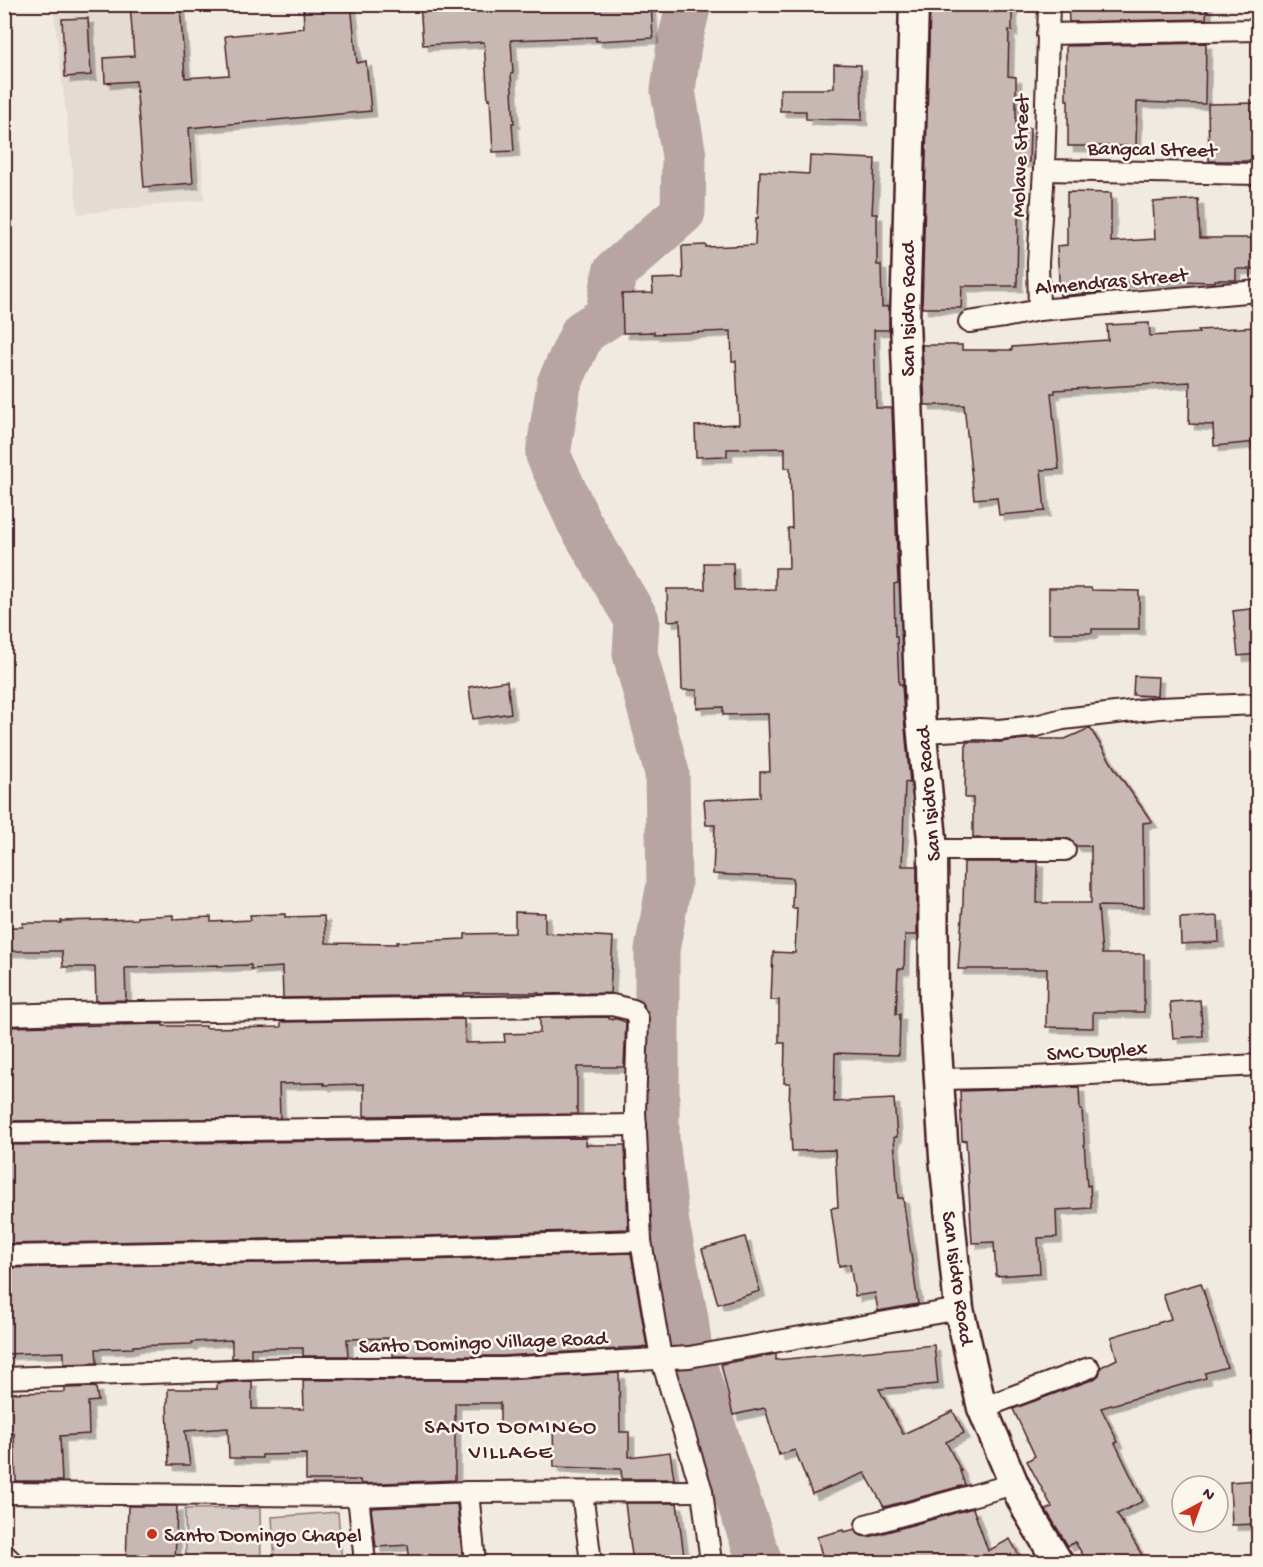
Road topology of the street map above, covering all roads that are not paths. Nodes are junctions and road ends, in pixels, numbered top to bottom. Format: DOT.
graph roads {
  1 [pos="914,4"];
  2 [pos="1049,4"];
  3 [pos="1258,30"];
  4 [pos="1047,34"];
  5 [pos="1044,170"];
  6 [pos="1258,174"];
  7 [pos="1258,291"];
  8 [pos="1039,310"];
  9 [pos="969,322"];
  10 [pos="1258,704"];
  11 [pos="922,732"];
  12 [pos="933,850"];
  13 [pos="1065,850"];
  14 [pos="4,1015"];
  15 [pos="1258,1065"];
  16 [pos="939,1079"];
  17 [pos="636,1125"];
  18 [pos="4,1133"];
  19 [pos="641,1241"];
  20 [pos="4,1256"];
  21 [pos="959,1309"];
  22 [pos="661,1358"];
  23 [pos="1089,1368"];
  24 [pos="4,1378"];
  25 [pos="982,1408"];
  26 [pos="1014,1484"];
  27 [pos="702,1491"];
  28 [pos="468,1492"];
  29 [pos="582,1492"];
  30 [pos="4,1493"];
  31 [pos="358,1496"];
  32 [pos="866,1525"];
  33 [pos="4,1554"];
  34 [pos="12,1563"];
  35 [pos="365,1563"];
  36 [pos="475,1563"];
  37 [pos="591,1563"];
  38 [pos="711,1563"];
  39 [pos="1058,1563"];
  1 -- 11 [label="main road, San Isidro Road"];
  2 -- 4 [label="street, Molave Street"];
  3 -- 4 [label="street"];
  4 -- 5 [label="street, Molave Street"];
  5 -- 6 [label="street, Bangcal Street"];
  5 -- 8 [label="street, Molave Street"];
  7 -- 8 [label="street, Almendras Street"];
  8 -- 9 [label="street, Almendras Street"];
  10 -- 11 [label="street"];
  11 -- 12 [label="main road, San Isidro Road"];
  12 -- 13 [label="street"];
  12 -- 16 [label="main road, San Isidro Road"];
  14 -- 17 [label="street"];
  15 -- 16 [label="street, SMC Duplex"];
  16 -- 21 [label="main road, San Isidro Road"];
  17 -- 18 [label="street"];
  17 -- 19 [label="street"];
  19 -- 20 [label="street"];
  19 -- 22 [label="street"];
  21 -- 22 [label="street, Santo Domingo Village Road"];
  21 -- 25 [label="main road, San Isidro Road"];
  22 -- 24 [label="street, Santo Domingo Village Road"];
  22 -- 27 [label="street"];
  23 -- 25 [label="street"];
  25 -- 26 [label="main road, San Isidro Road"];
  26 -- 32 [label="street"];
  26 -- 39 [label="main road, San Isidro Road"];
  27 -- 29 [label="street"];
  27 -- 38 [label="street"];
  28 -- 29 [label="street"];
  28 -- 31 [label="street"];
  28 -- 36 [label="street"];
  29 -- 37 [label="street"];
  30 -- 31 [label="street"];
  31 -- 35 [label="street"];
  33 -- 34 [label="street"];
}
